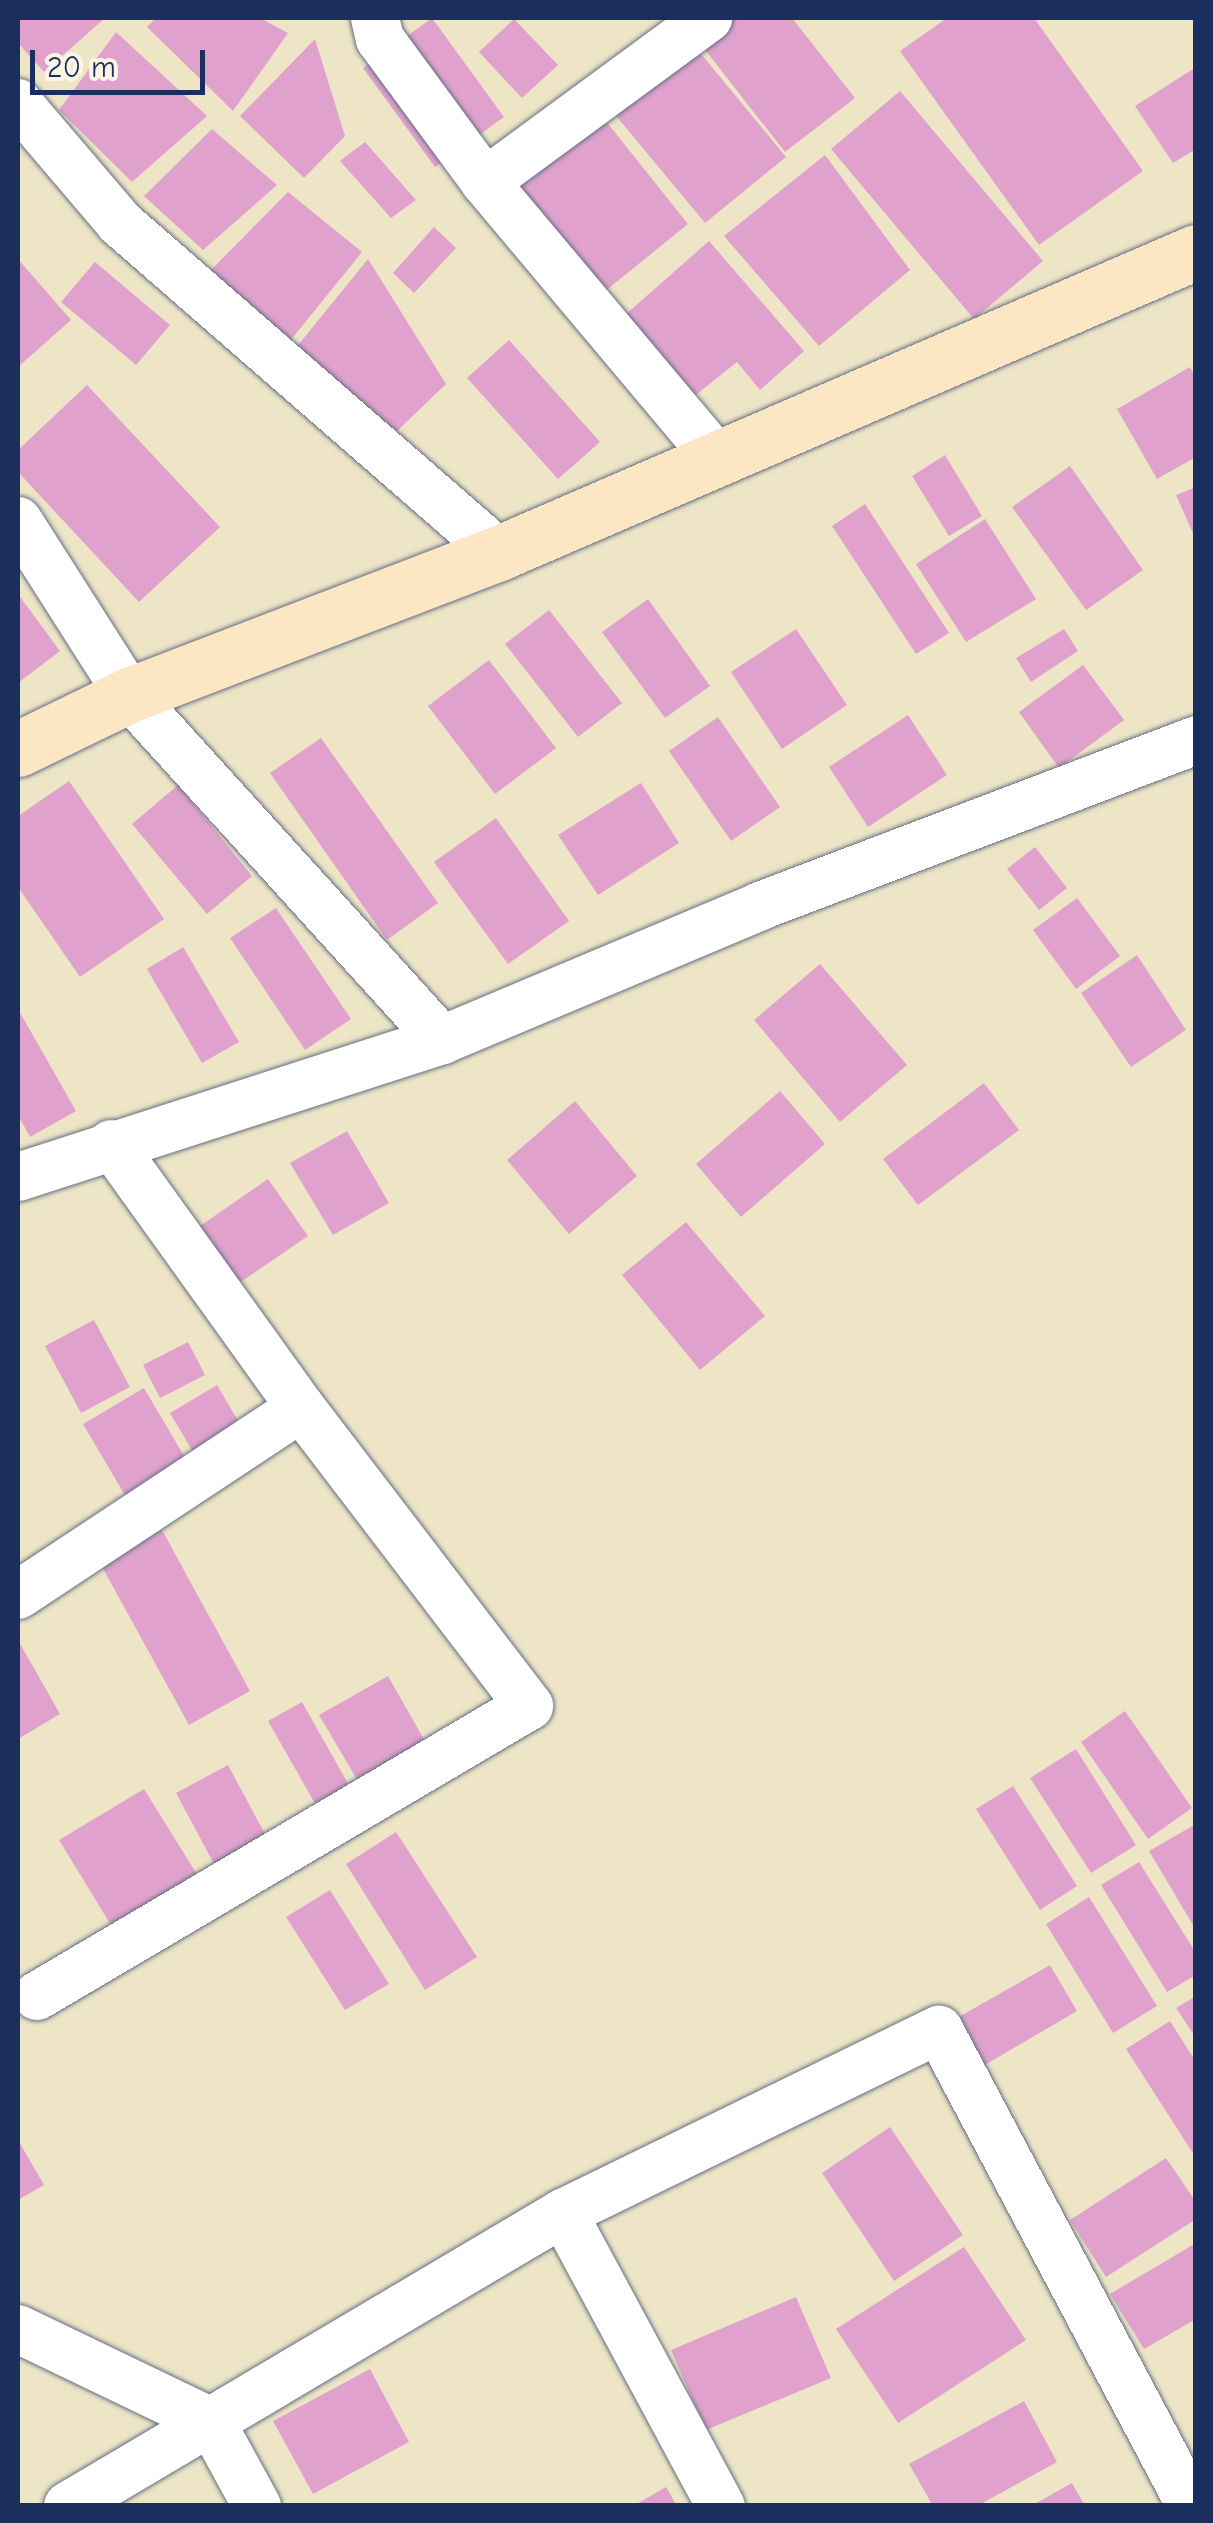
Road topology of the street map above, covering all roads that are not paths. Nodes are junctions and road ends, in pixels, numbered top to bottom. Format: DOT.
graph roads {
  1 [pos="375,18"];
  2 [pos="708,18"];
  3 [pos="18,103"];
  4 [pos="485,182"];
  5 [pos="1196,252"];
  6 [pos="716,458"];
  7 [pos="18,521"];
  8 [pos="499,553"];
  9 [pos="129,695"];
  10 [pos="1196,740"];
  11 [pos="18,749"];
  12 [pos="442,1040"];
  13 [pos="111,1144"];
  14 [pos="18,1177"];
  15 [pos="301,1408"];
  16 [pos="18,1595"];
  17 [pos="37,1996"];
  18 [pos="563,2213"];
  19 [pos="18,2329"];
  20 [pos="211,2422"];
  21 [pos="68,2506"];
  22 [pos="257,2506"];
  23 [pos="721,2506"];
  24 [pos="1191,2506"];
  1 -- 4 [label="street"];
  2 -- 4 [label="street"];
  3 -- 8 [label="street"];
  4 -- 6 [label="street"];
  5 -- 6 [label="street"];
  6 -- 8 [label="street"];
  7 -- 9 [label="street"];
  8 -- 9 [label="street"];
  9 -- 11 [label="street"];
  9 -- 12 [label="street"];
  10 -- 12 [label="street"];
  12 -- 13 [label="street"];
  13 -- 14 [label="street"];
  13 -- 15 [label="street"];
  15 -- 16 [label="street"];
  15 -- 17 [label="street"];
  18 -- 20 [label="street"];
  18 -- 23 [label="street"];
  18 -- 24 [label="street"];
  19 -- 20 [label="street"];
  20 -- 21 [label="street"];
  20 -- 22 [label="street"];
}
